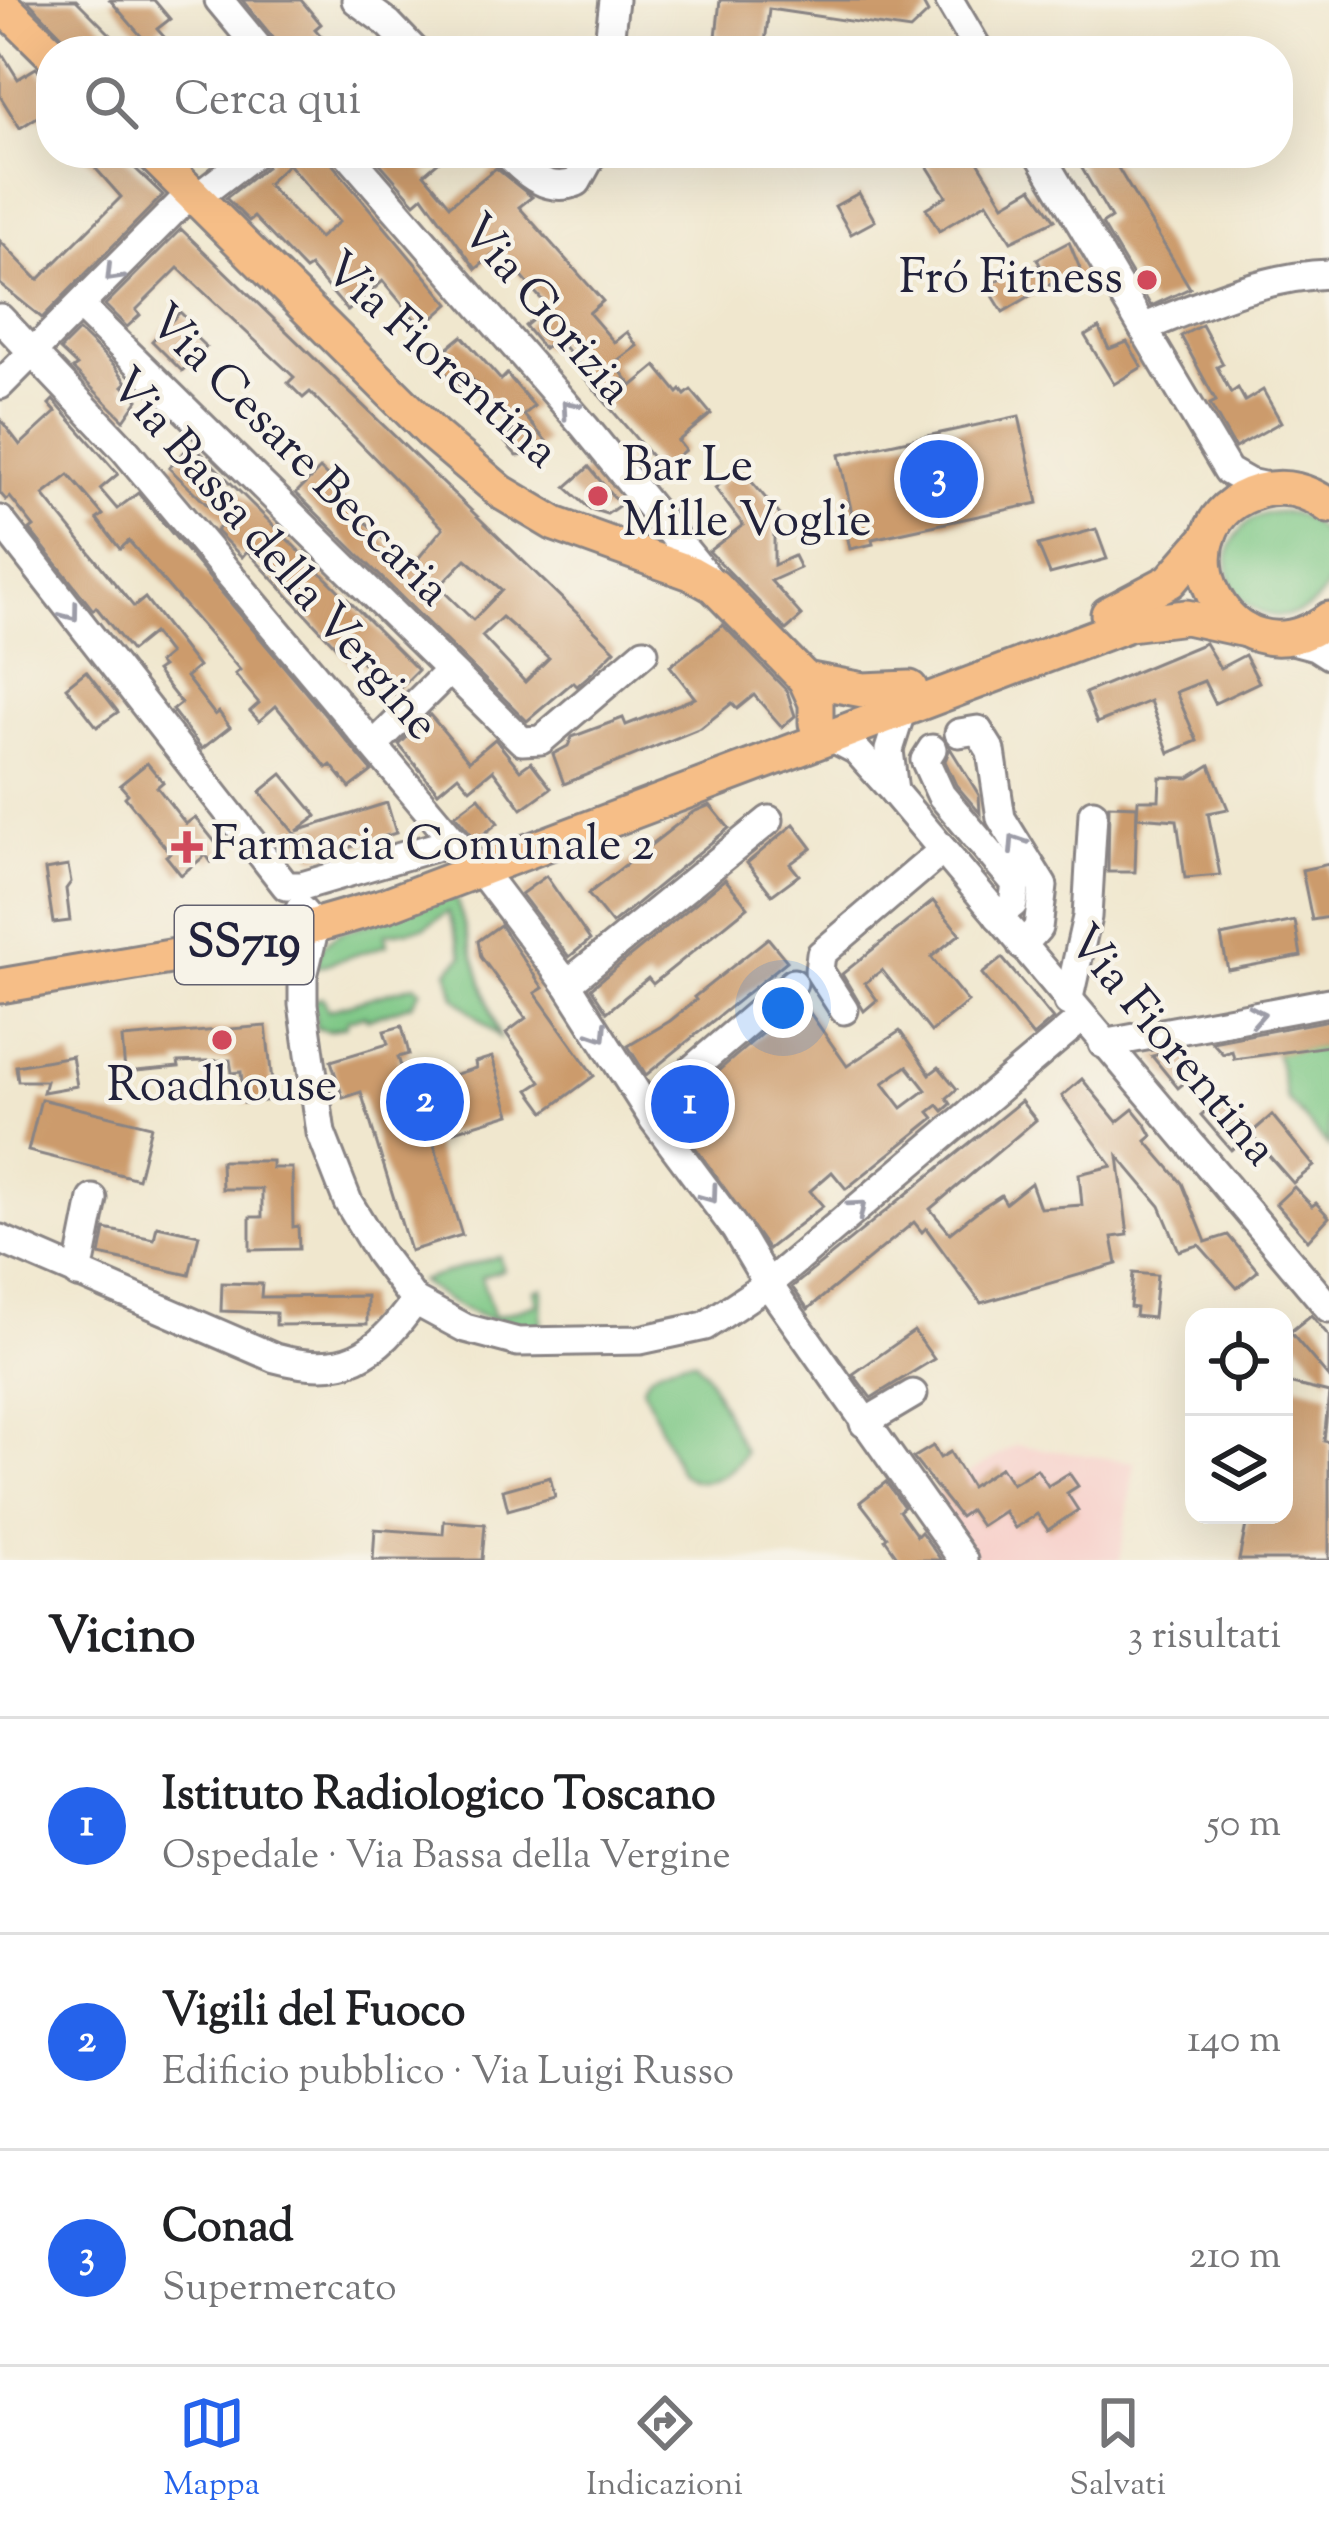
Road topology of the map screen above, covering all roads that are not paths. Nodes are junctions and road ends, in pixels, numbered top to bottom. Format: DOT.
graph roads {
  1 [pos="219,0"];
  2 [pos="356,0"];
  3 [pos="614,0"];
  4 [pos="949,0"];
  5 [pos="0,3"];
  6 [pos="249,36"];
  7 [pos="401,36"];
  8 [pos="610,36"];
  9 [pos="970,36"];
  10 [pos="36,38"];
  11 [pos="166,168"];
  12 [pos="233,168"];
  13 [pos="359,168"];
  14 [pos="524,168"];
  15 [pos="585,168"];
  16 [pos="1048,168"];
  17 [pos="194,195"];
  18 [pos="1329,274"];
  19 [pos="81,307"];
  20 [pos="0,318"];
  21 [pos="1143,328"];
  22 [pos="33,354"];
  23 [pos="0,386"];
  24 [pos="1228,471"];
  25 [pos="1272,488"];
  26 [pos="1328,505"];
  27 [pos="0,520"];
  28 [pos="1215,527"];
  29 [pos="668,547"];
  30 [pos="1329,620"];
  31 [pos="1246,630"];
  32 [pos="1286,638"];
  33 [pos="644,652"];
  34 [pos="1329,655"];
  35 [pos="449,670"];
  36 [pos="805,679"];
  37 [pos="906,698"];
  38 [pos="824,730"];
  39 [pos="958,734"];
  40 [pos="375,744"];
  41 [pos="932,749"];
  42 [pos="894,791"];
  43 [pos="1093,813"];
  44 [pos="769,820"];
  45 [pos="943,850"];
  46 [pos="468,857"];
  47 [pos="998,916"];
  48 [pos="308,918"];
  49 [pos="273,938"];
  50 [pos="1022,946"];
  51 [pos="0,968"];
  52 [pos="303,976"];
  53 [pos="793,983"];
  54 [pos="567,984"];
  55 [pos="0,986"];
  56 [pos="1329,1002"];
  57 [pos="844,1010"];
  58 [pos="1075,1010"];
  59 [pos="1103,1044"];
  60 [pos="647,1108"];
  61 [pos="93,1198"];
  62 [pos="0,1239"];
  63 [pos="78,1274"];
  64 [pos="768,1284"];
  65 [pos="415,1301"];
  66 [pos="1329,1308"];
  67 [pos="913,1394"];
  68 [pos="864,1423"];
  69 [pos="963,1560"];
  1 -- 6 [label="street"];
  2 -- 7 [label="street"];
  3 -- 8 [label="street"];
  4 -- 9 [label="street"];
  5 -- 10 [label="main road"];
  11 -- 17 [label="main road, Via Fiorentina"];
  12 -- 17 [label="street"];
  29 -- 13 [label="street, Via Gorizia, one-way"];
  14 -- 15 [label="street"];
  16 -- 21 [label="street"];
  17 -- 19 [label="street, one-way"];
  17 -- 29 [label="main road, Via Fiorentina"];
  18 -- 21 [label="street"];
  19 -- 22 [label="street"];
  19 -- 35 [label="street, Via Cesare Beccaria"];
  20 -- 22 [label="street, Via Bassa della Vergine"];
  21 -- 24 [label="street"];
  22 -- 23 [label="street"];
  22 -- 40 [label="street, Via Bassa della Vergine"];
  24 -- 25 [label="street"];
  24 -- 28 [label="street"];
  25 -- 26 [label="main road"];
  25 -- 28 [label="main road, SS719"];
  27 -- 46 [label="street, one-way"];
  28 -- 31 [label="main road"];
  28 -- 37 [label="main road, SS719"];
  29 -- 36 [label="main road, Via Fiorentina"];
  30 -- 32 [label="main road"];
  31 -- 32 [label="main road, SS719"];
  31 -- 37 [label="main road, SS719"];
  32 -- 34 [label="street"];
  33 -- 35 [label="street, Via Cesare Beccaria"];
  35 -- 40 [label="street, Via Cesare Beccaria"];
  36 -- 37 [label="main road"];
  36 -- 38 [label="main road"];
  37 -- 38 [label="main road, SS719"];
  37 -- 42 [label="street"];
  38 -- 42 [label="street, Via Fiorentina"];
  38 -- 46 [label="main road, SS719"];
  50 -- 39 [label="street, one-way"];
  40 -- 46 [label="street, Via Bassa della Vergine"];
  41 -- 47 [label="street"];
  42 -- 45 [label="street, Via Fiorentina"];
  43 -- 58 [label="street"];
  44 -- 54 [label="street"];
  45 -- 47 [label="street, Via Fiorentina"];
  45 -- 57 [label="street"];
  46 -- 48 [label="main road, SS719"];
  46 -- 54 [label="street, Via Bassa della Vergine"];
  47 -- 50 [label="street, Via Fiorentina"];
  48 -- 49 [label="main road, SS719"];
  48 -- 51 [label="main road, SS719"];
  48 -- 52 [label="street"];
  49 -- 52 [label="street"];
  49 -- 55 [label="main road, SS719"];
  50 -- 58 [label="street, Via Fiorentina"];
  52 -- 65 [label="street"];
  53 -- 60 [label="street"];
  54 -- 60 [label="street, Via Bassa della Vergine, one-way"];
  59 -- 56 [label="street, one-way"];
  58 -- 59 [label="street, Via Fiorentina"];
  64 -- 58 [label="street, one-way"];
  59 -- 66 [label="street, Via Fiorentina"];
  60 -- 64 [label="street, Via Bassa della Vergine, one-way"];
  61 -- 63 [label="street"];
  62 -- 63 [label="street"];
  63 -- 65 [label="street"];
  64 -- 65 [label="street"];
  64 -- 68 [label="street, Via Bassa della Vergine"];
  67 -- 68 [label="street"];
  68 -- 69 [label="street, Via Bassa della Vergine"];
}
